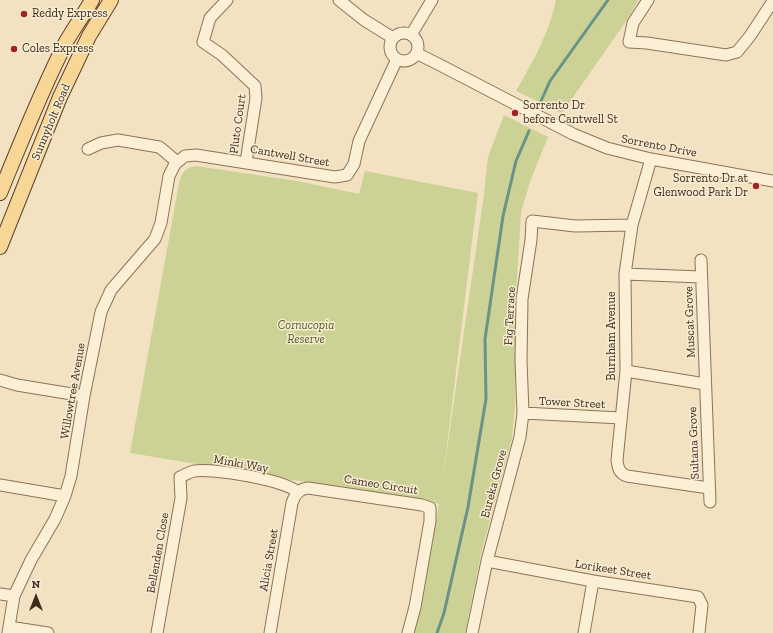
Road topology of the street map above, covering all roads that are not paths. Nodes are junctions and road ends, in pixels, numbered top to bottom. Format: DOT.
graph roads {
  1 [pos="92,0"];
  2 [pos="111,0"];
  3 [pos="227,0"];
  4 [pos="339,0"];
  5 [pos="432,0"];
  6 [pos="648,0"];
  7 [pos="773,1"];
  8 [pos="412,35"];
  9 [pos="392,38"];
  10 [pos="418,54"];
  11 [pos="397,60"];
  12 [pos="88,149"];
  13 [pos="651,159"];
  14 [pos="177,162"];
  15 [pos="246,162"];
  16 [pos="773,181"];
  17 [pos="0,193"];
  18 [pos="632,225"];
  19 [pos="0,248"];
  20 [pos="701,260"];
  21 [pos="625,274"];
  22 [pos="701,277"];
  23 [pos="626,370"];
  24 [pos="0,380"];
  25 [pos="705,384"];
  26 [pos="84,396"];
  27 [pos="523,413"];
  28 [pos="620,418"];
  29 [pos="180,477"];
  30 [pos="0,485"];
  31 [pos="709,488"];
  32 [pos="297,492"];
  33 [pos="65,496"];
  34 [pos="710,502"];
  35 [pos="487,561"];
  36 [pos="593,581"];
  37 [pos="0,594"];
  38 [pos="14,596"];
  39 [pos="9,630"];
  40 [pos="48,633"];
  41 [pos="157,633"];
  42 [pos="270,633"];
  43 [pos="408,633"];
  44 [pos="472,633"];
  45 [pos="584,633"];
  46 [pos="699,633"];
  1 -- 17 [label="main road, Sunnyholt Road"];
  2 -- 19 [label="main road, Sunnyholt Road"];
  3 -- 15 [label="street, Pluto Court"];
  4 -- 9 [label="street"];
  5 -- 8 [label="street"];
  6 -- 7 [label="street"];
  8 -- 9 [label="street"];
  8 -- 10 [label="street"];
  9 -- 11 [label="street"];
  10 -- 11 [label="street"];
  10 -- 13 [label="street, Sorrento Drive"];
  11 -- 15 [label="street, Cantwell Street"];
  12 -- 14 [label="street"];
  13 -- 16 [label="street, Sorrento Drive"];
  13 -- 18 [label="street, Burnham Avenue"];
  14 -- 15 [label="street, Cantwell Street"];
  14 -- 26 [label="street, Willowtree Avenue"];
  18 -- 21 [label="street, Burnham Avenue"];
  18 -- 27 [label="street, Fig Terrace"];
  20 -- 22 [label="street, Muscat Grove"];
  21 -- 22 [label="street"];
  21 -- 23 [label="street, Burnham Avenue"];
  22 -- 25 [label="street, Muscat Grove"];
  23 -- 25 [label="street"];
  23 -- 28 [label="street, Burnham Avenue"];
  24 -- 26 [label="street"];
  25 -- 31 [label="street, Sultana Grove"];
  26 -- 33 [label="street, Willowtree Avenue"];
  27 -- 28 [label="street, Tower Street"];
  27 -- 35 [label="street, Eureka Grove"];
  28 -- 31 [label="street, Burnham Avenue"];
  29 -- 32 [label="street, Minki Way"];
  29 -- 41 [label="street, Bellenden Close"];
  30 -- 33 [label="street"];
  31 -- 34 [label="street, Sultana Grove"];
  32 -- 42 [label="street, Alicia Street"];
  32 -- 43 [label="street, Cameo Circuit"];
  33 -- 38 [label="street, Willowtree Avenue"];
  35 -- 36 [label="street, Lorikeet Street"];
  35 -- 44 [label="street, Eureka Grove"];
  36 -- 45 [label="street"];
  36 -- 46 [label="street, Lorikeet Street"];
  37 -- 38 [label="street"];
  38 -- 39 [label="street, Willowtree Avenue"];
  39 -- 40 [label="street"];
}
